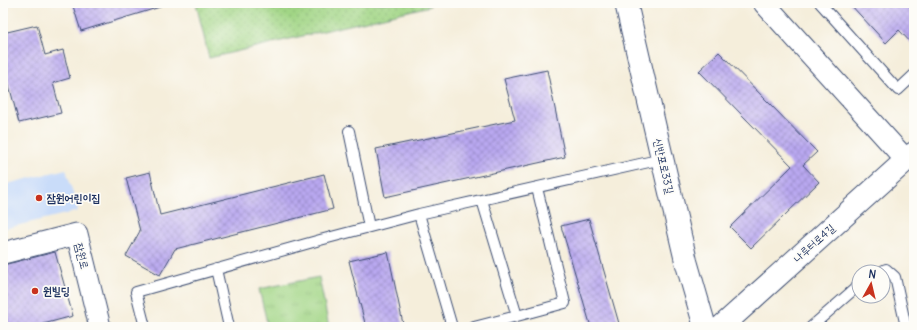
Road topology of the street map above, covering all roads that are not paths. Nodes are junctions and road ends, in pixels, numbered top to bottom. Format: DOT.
graph roads {
  1 [pos="626,3"];
  2 [pos="764,3"];
  3 [pos="820,3"];
  4 [pos="914,75"];
  5 [pos="349,131"];
  6 [pos="910,156"];
  7 [pos="662,159"];
  8 [pos="537,188"];
  9 [pos="482,200"];
  10 [pos="419,214"];
  11 [pos="369,227"];
  12 [pos="3,253"];
  13 [pos="216,269"];
  14 [pos="891,273"];
  15 [pos="851,293"];
  16 [pos="517,316"];
  17 [pos="100,327"];
  18 [pos="144,327"];
  19 [pos="229,327"];
  20 [pos="452,327"];
  21 [pos="474,327"];
  22 [pos="705,327"];
  23 [pos="721,327"];
  24 [pos="811,327"];
  25 [pos="906,327"];
  1 -- 7 [label="street, 신반포로33길"];
  2 -- 6 [label="street, 나루터로4길"];
  3 -- 4 [label="lane"];
  5 -- 11 [label="lane"];
  6 -- 23 [label="street, 나루터로4길"];
  7 -- 8 [label="lane"];
  7 -- 22 [label="street, 신반포로33길"];
  8 -- 9 [label="lane"];
  8 -- 16 [label="lane"];
  9 -- 10 [label="lane"];
  9 -- 16 [label="lane"];
  10 -- 11 [label="lane"];
  10 -- 20 [label="lane"];
  11 -- 13 [label="lane"];
  12 -- 17 [label="street, 잠원로"];
  13 -- 18 [label="lane"];
  13 -- 19 [label="lane"];
  14 -- 25 [label="lane"];
  15 -- 24 [label="lane"];
  16 -- 21 [label="lane"];
}
